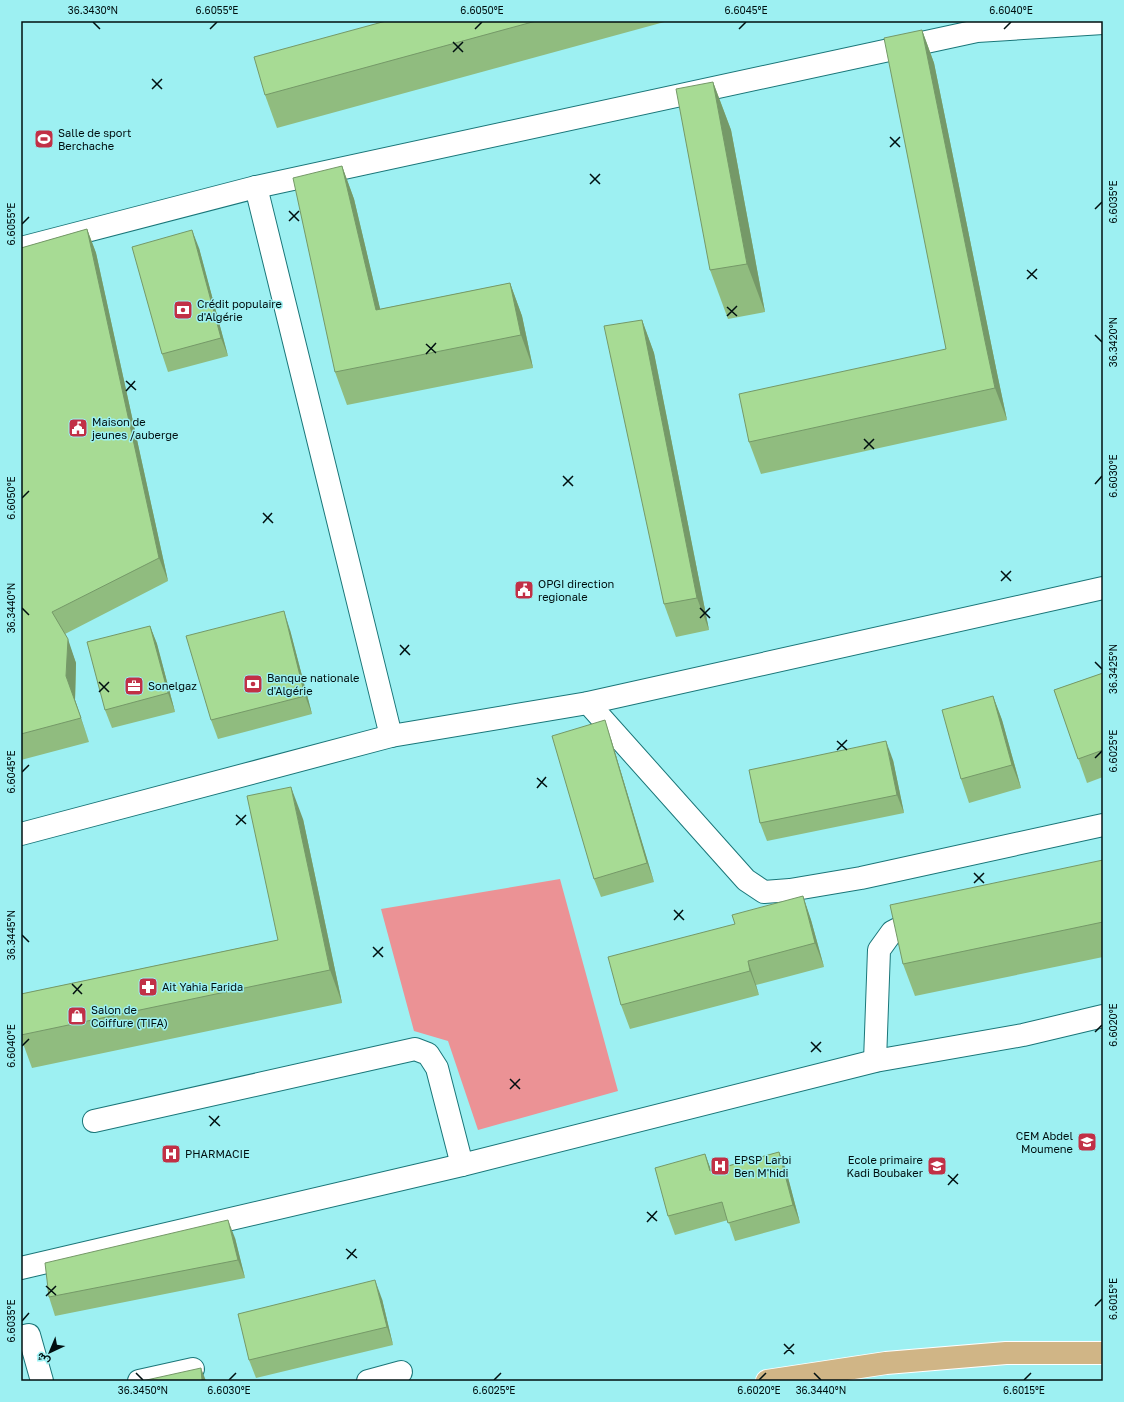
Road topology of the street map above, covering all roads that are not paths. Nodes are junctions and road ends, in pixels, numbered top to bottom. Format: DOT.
graph roads {
  1 [pos="1096,25"];
  2 [pos="256,188"];
  3 [pos="21,248"];
  4 [pos="1103,588"];
  5 [pos="588,703"];
  6 [pos="391,736"];
  7 [pos="1103,825"];
  8 [pos="21,834"];
  9 [pos="943,913"];
  10 [pos="1103,1016"];
  11 [pos="875,1061"];
  12 [pos="94,1121"];
  13 [pos="462,1165"];
  14 [pos="21,1268"];
  15 [pos="21,1337"];
  16 [pos="1103,1353"];
  17 [pos="193,1369"];
  18 [pos="400,1372"];
  19 [pos="42,1381"];
  20 [pos="139,1381"];
  21 [pos="368,1381"];
  22 [pos="767,1381"];
  1 -- 2 [label="street"];
  2 -- 3 [label="street"];
  2 -- 6 [label="street"];
  4 -- 5 [label="street"];
  5 -- 6 [label="street"];
  5 -- 7 [label="street"];
  6 -- 8 [label="street"];
  9 -- 11 [label="street"];
  10 -- 11 [label="street"];
  11 -- 13 [label="street"];
  12 -- 13 [label="street"];
  13 -- 14 [label="street"];
  15 -- 19 [label="street"];
  16 -- 22 [label="main road"];
  17 -- 20 [label="street"];
  18 -- 21 [label="street"];
}
